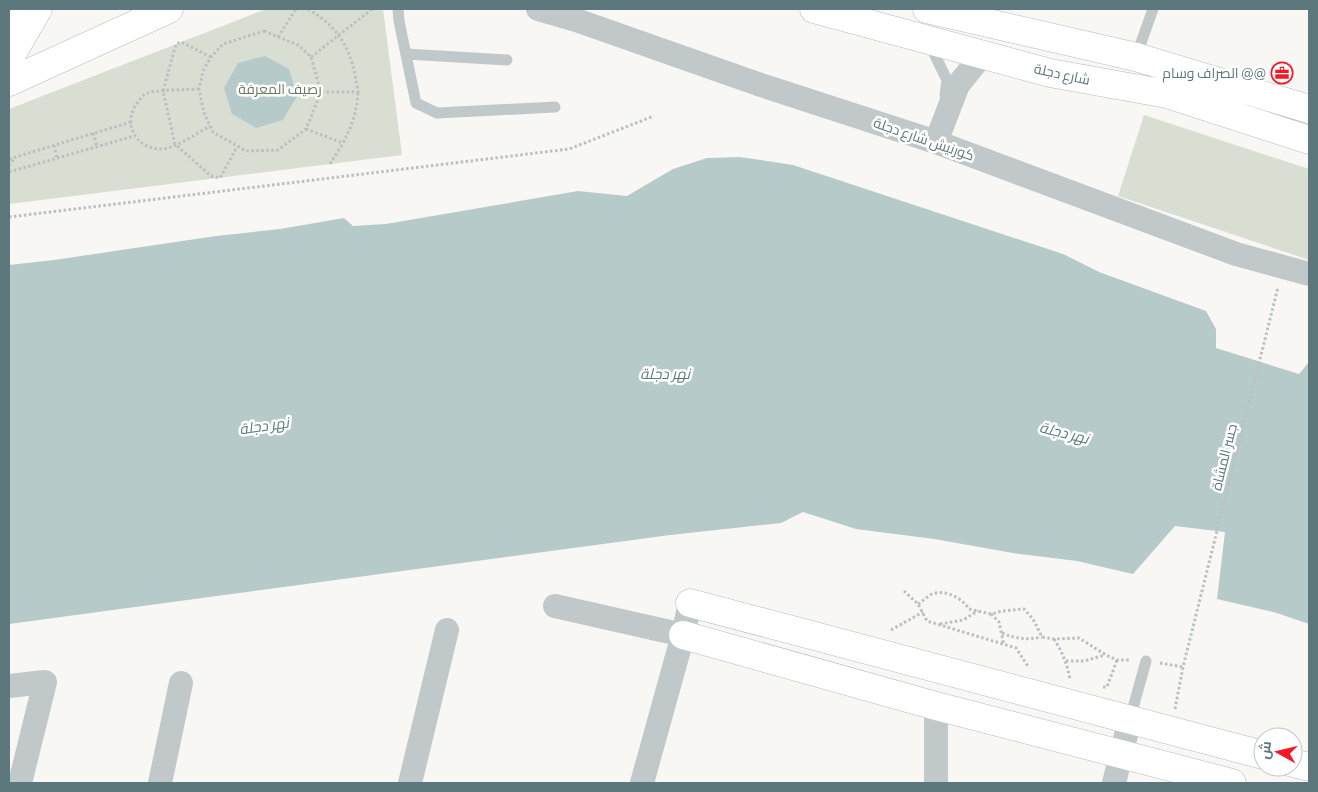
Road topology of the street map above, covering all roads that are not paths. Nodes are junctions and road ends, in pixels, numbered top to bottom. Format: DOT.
graph roads {
  1 [pos="38,9"];
  2 [pos="169,9"];
  3 [pos="398,9"];
  4 [pos="538,9"];
  5 [pos="814,9"];
  6 [pos="927,9"];
  7 [pos="1153,9"];
  8 [pos="927,39"];
  9 [pos="406,54"];
  10 [pos="983,54"];
  11 [pos="1136,57"];
  12 [pos="9,59"];
  13 [pos="507,60"];
  14 [pos="9,82"];
  15 [pos="555,107"];
  16 [pos="1309,109"];
  17 [pos="1309,140"];
  18 [pos="936,142"];
  19 [pos="1309,274"];
  20 [pos="690,604"];
  21 [pos="554,606"];
  22 [pos="447,630"];
  23 [pos="683,635"];
  24 [pos="1146,661"];
  25 [pos="181,683"];
  26 [pos="9,686"];
  27 [pos="936,706"];
  28 [pos="1130,719"];
  29 [pos="1253,752"];
  30 [pos="1121,754"];
  31 [pos="20,783"];
  32 [pos="160,783"];
  33 [pos="410,783"];
  34 [pos="642,783"];
  35 [pos="936,783"];
  36 [pos="1114,783"];
  37 [pos="1232,783"];
  1 -- 12 [label="street"];
  2 -- 14 [label="street"];
  3 -- 9 [label="lane"];
  4 -- 18 [label="street, كورنيش شارع دجلة"];
  5 -- 8 [label="street, شارع دجلة"];
  6 -- 11 [label="street"];
  7 -- 11 [label="lane"];
  8 -- 10 [label="street, شارع دجلة"];
  8 -- 18 [label="lane"];
  9 -- 13 [label="lane"];
  9 -- 15 [label="lane"];
  10 -- 17 [label="street, شارع دجلة"];
  10 -- 18 [label="street"];
  11 -- 16 [label="street"];
  18 -- 19 [label="street, كورنيش شارع دجلة"];
  20 -- 23 [label="street"];
  20 -- 28 [label="street"];
  21 -- 23 [label="street"];
  22 -- 33 [label="street"];
  23 -- 27 [label="street"];
  23 -- 34 [label="street"];
  24 -- 28 [label="lane"];
  25 -- 32 [label="street"];
  26 -- 31 [label="street"];
  27 -- 30 [label="street"];
  27 -- 35 [label="street"];
  28 -- 29 [label="street"];
  28 -- 30 [label="street"];
  30 -- 36 [label="street"];
  30 -- 37 [label="street"];
}
